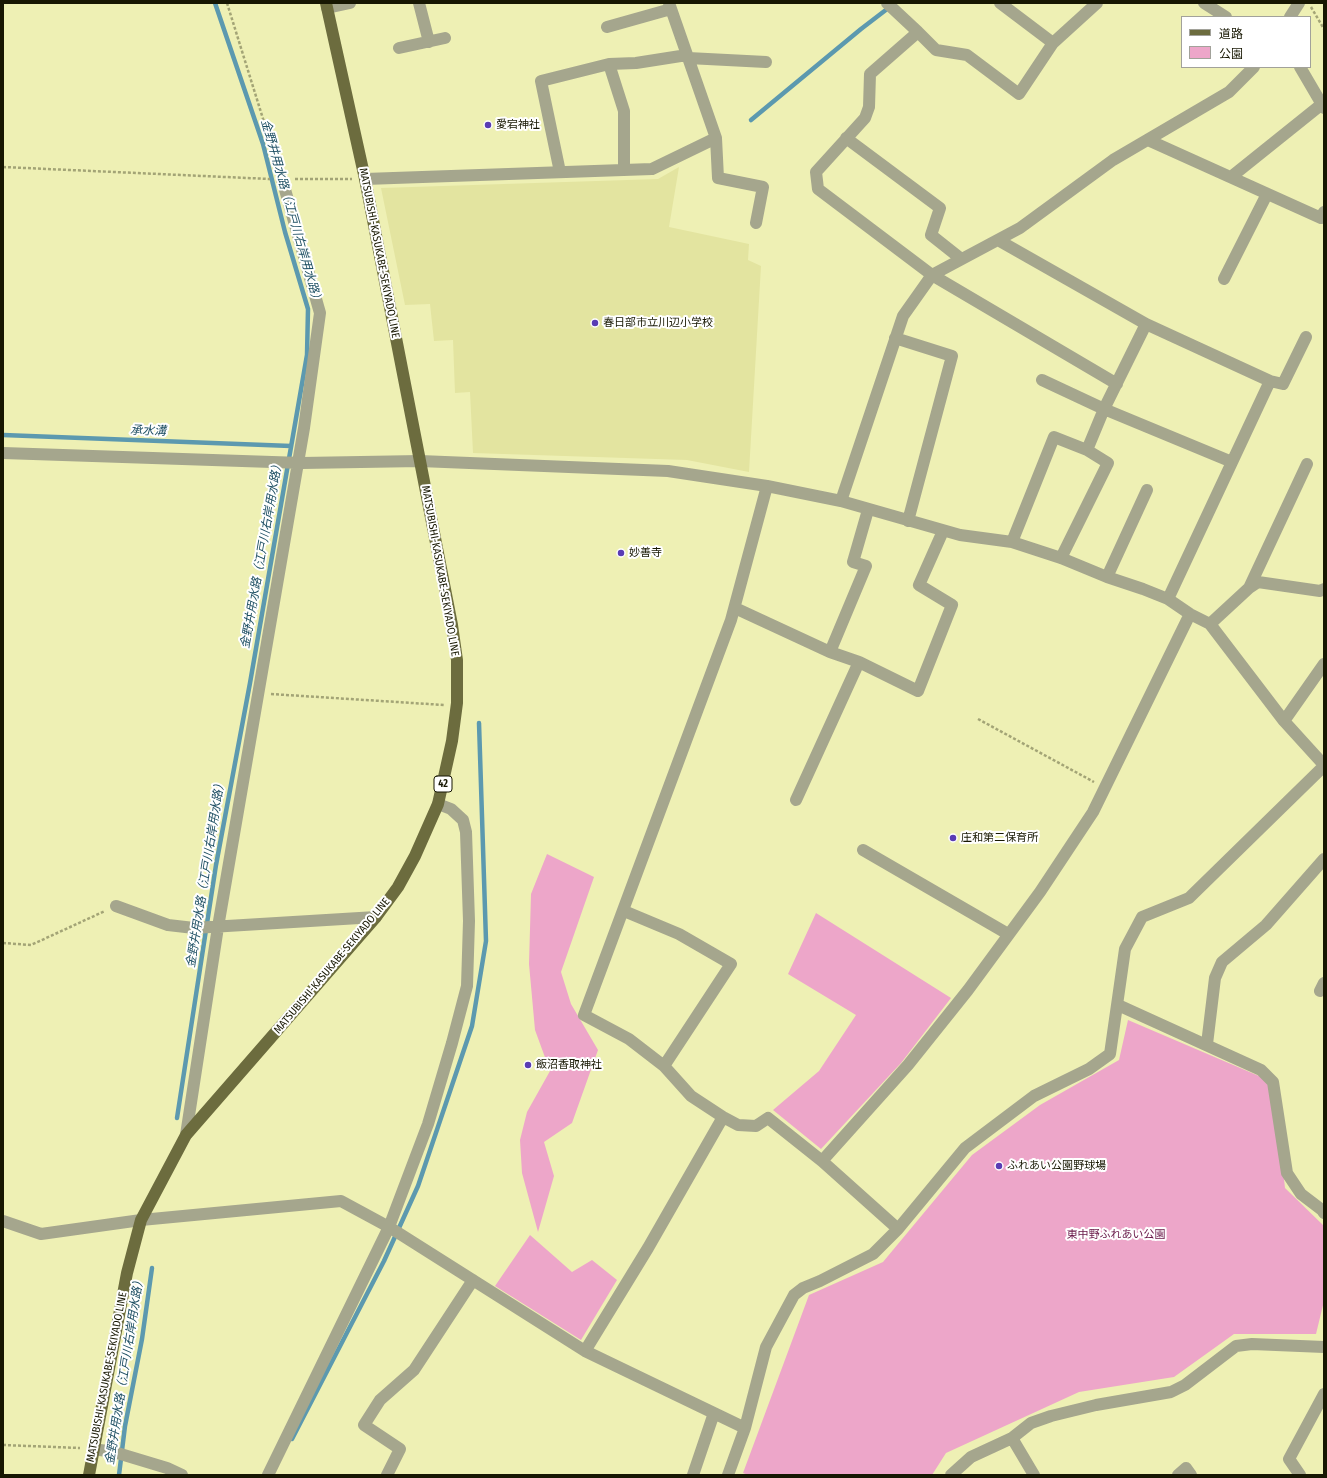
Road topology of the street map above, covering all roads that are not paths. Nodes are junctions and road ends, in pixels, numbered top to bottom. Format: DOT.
graph roads {
  1 [pos="350,3"];
  2 [pos="419,3"];
  3 [pos="887,3"];
  4 [pos="1000,3"];
  5 [pos="1204,3"];
  6 [pos="1300,3"];
  7 [pos="1094,4"];
  8 [pos="326,6"];
  9 [pos="670,6"];
  10 [pos="1224,16"];
  11 [pos="1291,16"];
  12 [pos="607,27"];
  13 [pos="918,32"];
  14 [pos="445,38"];
  15 [pos="429,42"];
  16 [pos="1053,43"];
  17 [pos="399,48"];
  18 [pos="688,56"];
  19 [pos="766,62"];
  20 [pos="609,64"];
  21 [pos="1253,68"];
  22 [pos="1301,68"];
  23 [pos="1323,106"];
  24 [pos="716,138"];
  25 [pos="846,138"];
  26 [pos="1148,140"];
  27 [pos="624,170"];
  28 [pos="560,172"];
  29 [pos="1230,177"];
  30 [pos="282,179"];
  31 [pos="365,179"];
  32 [pos="1267,194"];
  33 [pos="1324,212"];
  34 [pos="756,223"];
  35 [pos="998,240"];
  36 [pos="960,258"];
  37 [pos="932,275"];
  38 [pos="1224,280"];
  39 [pos="1146,324"];
  40 [pos="1306,337"];
  41 [pos="895,338"];
  42 [pos="1042,380"];
  43 [pos="1270,381"];
  44 [pos="1117,384"];
  45 [pos="1104,409"];
  46 [pos="1087,450"];
  47 [pos="3,453"];
  48 [pos="420,461"];
  49 [pos="1232,462"];
  50 [pos="296,463"];
  51 [pos="1306,464"];
  52 [pos="767,486"];
  53 [pos="1148,490"];
  54 [pos="841,501"];
  55 [pos="868,510"];
  56 [pos="908,521"];
  57 [pos="943,531"];
  58 [pos="1012,542"];
  59 [pos="1061,558"];
  60 [pos="1107,577"];
  61 [pos="1249,588"];
  62 [pos="1324,589"];
  63 [pos="1168,599"];
  64 [pos="735,608"];
  65 [pos="1190,614"];
  66 [pos="1210,624"];
  67 [pos="830,652"];
  68 [pos="859,662"];
  69 [pos="1324,664"];
  70 [pos="1284,721"];
  71 [pos="1324,765"];
  72 [pos="796,800"];
  73 [pos="438,804"];
  74 [pos="863,850"];
  75 [pos="1324,859"];
  76 [pos="116,906"];
  77 [pos="624,911"];
  78 [pos="376,917"];
  79 [pos="218,926"];
  80 [pos="1008,934"];
  81 [pos="1118,1005"];
  82 [pos="1207,1044"];
  83 [pos="664,1066"];
  84 [pos="723,1117"];
  85 [pos="186,1136"];
  86 [pos="822,1161"];
  87 [pos="1324,1213"];
  88 [pos="141,1220"];
  89 [pos="3,1221"];
  90 [pos="389,1227"];
  91 [pos="898,1229"];
  92 [pos="473,1280"];
  93 [pos="1324,1347"];
  94 [pos="585,1351"];
  95 [pos="1324,1394"];
  96 [pos="714,1413"];
  97 [pos="745,1428"];
  98 [pos="1012,1438"];
  99 [pos="93,1449"];
  100 [pos="89,1475"];
  101 [pos="182,1475"];
  102 [pos="268,1475"];
  103 [pos="387,1475"];
  104 [pos="693,1475"];
  105 [pos="728,1475"];
  106 [pos="951,1475"];
  107 [pos="1034,1475"];
  108 [pos="1178,1475"];
  109 [pos="1191,1475"];
  110 [pos="1300,1475"];
  1 -- 8 [label="street"];
  2 -- 15 [label="street"];
  3 -- 13 [label="street"];
  4 -- 16 [label="street"];
  5 -- 10 [label="street"];
  6 -- 11 [label="street"];
  7 -- 16 [label="street"];
  8 -- 31 [label="main road, MATSUBISHI-KASUKABE-SEKIYADO LINE / 42"];
  9 -- 12 [label="street"];
  9 -- 18 [label="street"];
  13 -- 16 [label="street"];
  13 -- 25 [label="street"];
  14 -- 15 [label="street"];
  15 -- 17 [label="street"];
  18 -- 19 [label="street"];
  18 -- 20 [label="street"];
  18 -- 24 [label="street"];
  20 -- 27 [label="street"];
  20 -- 28 [label="street"];
  21 -- 26 [label="street"];
  22 -- 23 [label="street"];
  23 -- 29 [label="street"];
  24 -- 27 [label="street"];
  24 -- 34 [label="street"];
  25 -- 36 [label="street"];
  25 -- 37 [label="street"];
  26 -- 29 [label="street"];
  26 -- 35 [label="street"];
  27 -- 28 [label="street"];
  28 -- 31 [label="street"];
  29 -- 32 [label="street"];
  30 -- 50 [label="street"];
  31 -- 48 [label="main road, MATSUBISHI-KASUKABE-SEKIYADO LINE / 42"];
  32 -- 33 [label="street"];
  32 -- 38 [label="street"];
  35 -- 36 [label="street"];
  35 -- 39 [label="street"];
  36 -- 37 [label="street"];
  37 -- 41 [label="street"];
  37 -- 44 [label="street"];
  39 -- 43 [label="street"];
  39 -- 44 [label="street"];
  40 -- 43 [label="street"];
  41 -- 54 [label="street"];
  41 -- 56 [label="street"];
  42 -- 45 [label="street"];
  43 -- 49 [label="street"];
  44 -- 45 [label="street"];
  45 -- 46 [label="street"];
  45 -- 49 [label="street"];
  46 -- 58 [label="street"];
  46 -- 59 [label="street"];
  47 -- 50 [label="street"];
  48 -- 50 [label="street"];
  48 -- 52 [label="street"];
  48 -- 73 [label="main road, MATSUBISHI-KASUKABE-SEKIYADO LINE / 42"];
  49 -- 63 [label="street"];
  50 -- 79 [label="street"];
  51 -- 61 [label="street"];
  52 -- 54 [label="street"];
  52 -- 64 [label="street"];
  53 -- 60 [label="street"];
  54 -- 55 [label="street"];
  55 -- 56 [label="street"];
  55 -- 67 [label="street"];
  56 -- 57 [label="street"];
  57 -- 58 [label="street"];
  57 -- 68 [label="street"];
  58 -- 59 [label="street"];
  59 -- 60 [label="street"];
  60 -- 63 [label="street"];
  61 -- 62 [label="street"];
  61 -- 66 [label="street"];
  63 -- 65 [label="street"];
  64 -- 67 [label="street"];
  64 -- 77 [label="street"];
  65 -- 66 [label="street"];
  65 -- 80 [label="street"];
  66 -- 70 [label="street"];
  67 -- 68 [label="street"];
  68 -- 72 [label="street"];
  69 -- 70 [label="street"];
  70 -- 71 [label="street"];
  71 -- 81 [label="street"];
  73 -- 78 [label="main road, MATSUBISHI-KASUKABE-SEKIYADO LINE / 42"];
  73 -- 90 [label="street"];
  74 -- 80 [label="street"];
  75 -- 82 [label="street"];
  76 -- 79 [label="street"];
  77 -- 83 [label="street"];
  77 -- 83 [label="street"];
  78 -- 79 [label="street"];
  78 -- 85 [label="main road, MATSUBISHI-KASUKABE-SEKIYADO LINE / 42"];
  79 -- 85 [label="street"];
  80 -- 86 [label="street"];
  81 -- 82 [label="street"];
  81 -- 91 [label="street"];
  82 -- 87 [label="street"];
  83 -- 84 [label="street"];
  84 -- 86 [label="street"];
  84 -- 94 [label="street"];
  85 -- 88 [label="main road, MATSUBISHI-KASUKABE-SEKIYADO LINE / 42"];
  86 -- 91 [label="street"];
  88 -- 89 [label="street"];
  88 -- 90 [label="street"];
  88 -- 99 [label="main road, MATSUBISHI-KASUKABE-SEKIYADO LINE / 42"];
  90 -- 92 [label="street"];
  90 -- 102 [label="street"];
  91 -- 97 [label="street"];
  92 -- 94 [label="street"];
  92 -- 103 [label="street"];
  93 -- 98 [label="street"];
  94 -- 96 [label="street"];
  95 -- 110 [label="street"];
  96 -- 97 [label="street"];
  96 -- 104 [label="street"];
  97 -- 105 [label="street"];
  98 -- 106 [label="street"];
  98 -- 107 [label="street"];
  99 -- 100 [label="main road, MATSUBISHI-KASUKABE-SEKIYADO LINE / 42"];
  99 -- 101 [label="street"];
  108 -- 109 [label="street"];
}
